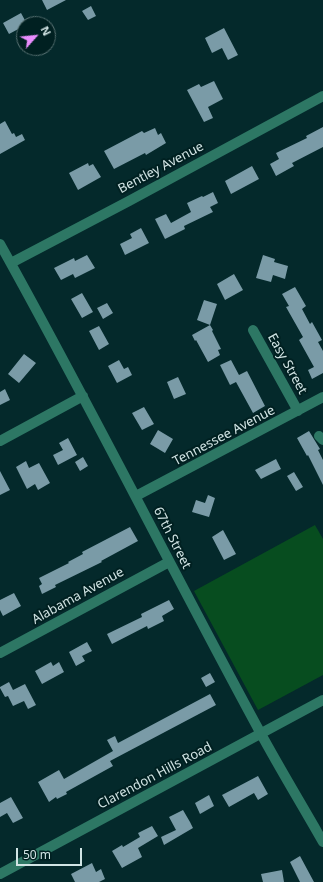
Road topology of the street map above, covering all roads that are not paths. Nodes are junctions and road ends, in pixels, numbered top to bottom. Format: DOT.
graph roads {
  1 [pos="323,96"];
  2 [pos="0,244"];
  3 [pos="11,263"];
  4 [pos="253,330"];
  5 [pos="83,396"];
  6 [pos="323,397"];
  7 [pos="298,411"];
  8 [pos="0,441"];
  9 [pos="136,496"];
  10 [pos="169,562"];
  11 [pos="0,653"];
  12 [pos="323,700"];
  13 [pos="261,734"];
  14 [pos="323,842"];
  15 [pos="0,874"];
  1 -- 3 [label="street, Bentley Avenue"];
  2 -- 3 [label="street, 67th Street"];
  3 -- 5 [label="street, 67th Street"];
  4 -- 7 [label="street, Easy Street"];
  5 -- 8 [label="street"];
  5 -- 9 [label="street, 67th Street"];
  6 -- 7 [label="street, Tennessee Avenue"];
  7 -- 9 [label="street, Tennessee Avenue"];
  9 -- 10 [label="street, 67th Street"];
  10 -- 11 [label="street, Alabama Avenue"];
  10 -- 13 [label="street, 67th Street"];
  12 -- 13 [label="street, Clarendon Hills Road"];
  13 -- 14 [label="street, 67th Street"];
  13 -- 15 [label="street, Clarendon Hills Road"];
}
